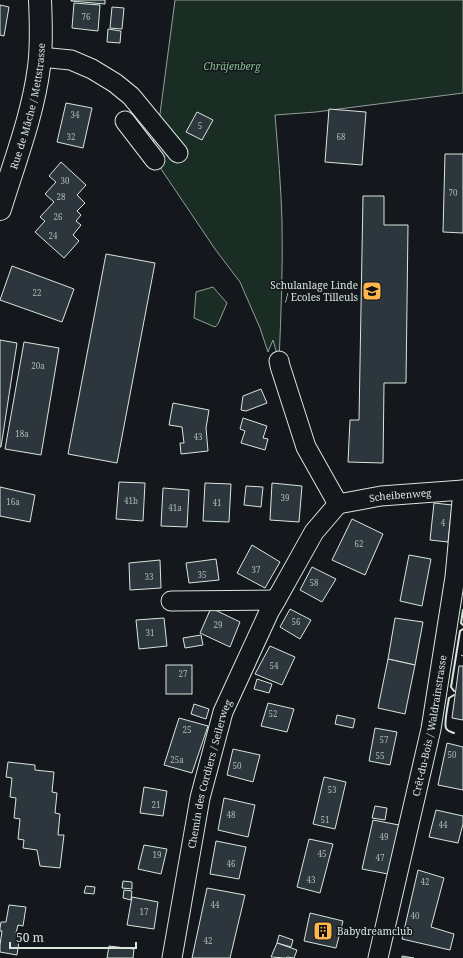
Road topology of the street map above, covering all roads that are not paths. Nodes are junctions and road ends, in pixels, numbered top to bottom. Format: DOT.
graph roads {
  1 [pos="40,0"];
  2 [pos="40,57"];
  3 [pos="125,121"];
  4 [pos="178,154"];
  5 [pos="156,160"];
  6 [pos="0,209"];
  7 [pos="280,361"];
  8 [pos="463,490"];
  9 [pos="338,504"];
  10 [pos="276,600"];
  11 [pos="171,601"];
  12 [pos="172,958"];
  13 [pos="378,958"];
  1 -- 2 [label="main road, Rue de Mâche / Mettstrasse"];
  2 -- 4 [label="street"];
  2 -- 6 [label="main road, Rue de Mâche / Mettstrasse"];
  3 -- 5 [label="street"];
  7 -- 9 [label="street"];
  8 -- 9 [label="street, Scheibenweg"];
  8 -- 13 [label="street, Crêt-du-Bois / Waldrainstrasse"];
  9 -- 10 [label="street, Chemin des Cordiers / Seilerweg"];
  10 -- 11 [label="street"];
  10 -- 12 [label="street, Chemin des Cordiers / Seilerweg"];
}
